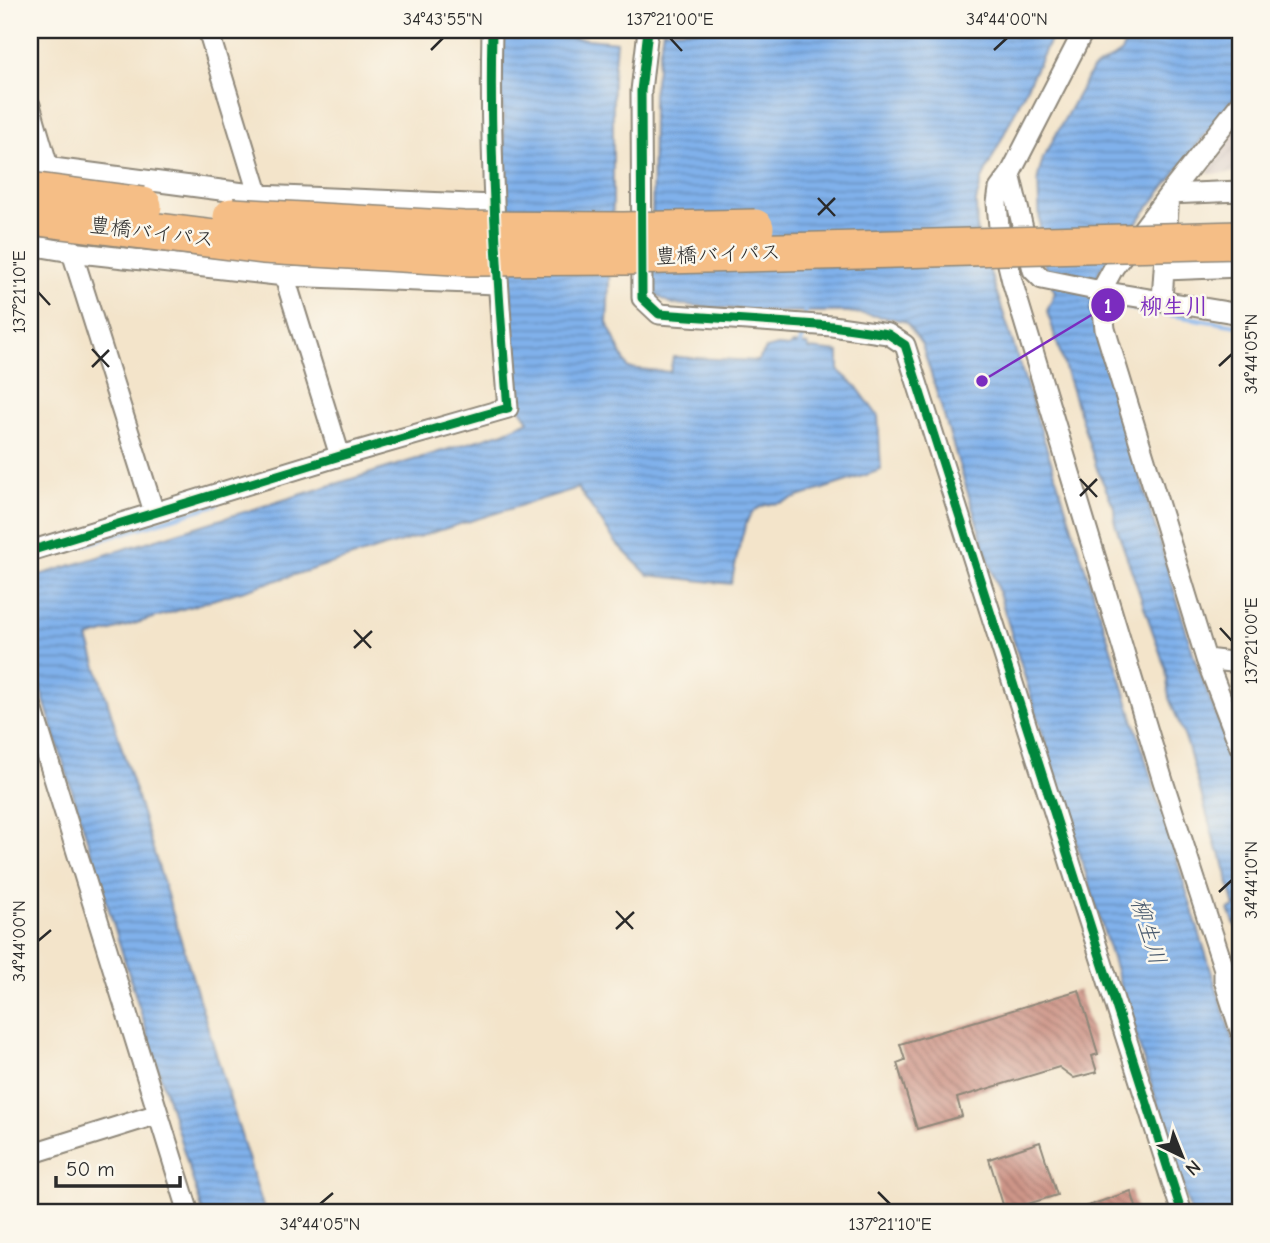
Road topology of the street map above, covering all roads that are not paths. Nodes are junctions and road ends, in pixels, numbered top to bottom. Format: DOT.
graph roads {
  1 [pos="208,30"];
  2 [pos="492,30"];
  3 [pos="648,30"];
  4 [pos="1084,30"];
  5 [pos="1240,104"];
  6 [pos="30,105"];
  7 [pos="30,165"];
  8 [pos="1010,174"];
  9 [pos="40,180"];
  10 [pos="1240,191"];
  11 [pos="1169,194"];
  12 [pos="259,195"];
  13 [pos="494,205"];
  14 [pos="1240,215"];
  15 [pos="30,216"];
  16 [pos="1240,240"];
  17 [pos="30,245"];
  18 [pos="71,252"];
  19 [pos="1240,267"];
  20 [pos="1165,270"];
  21 [pos="285,276"];
  22 [pos="497,284"];
  23 [pos="1101,299"];
  24 [pos="1162,300"];
  25 [pos="1240,314"];
  26 [pos="340,456"];
  27 [pos="154,512"];
  28 [pos="30,551"];
  29 [pos="1206,659"];
  30 [pos="1240,663"];
  31 [pos="30,701"];
  32 [pos="1240,747"];
  33 [pos="1240,1030"];
  34 [pos="158,1114"];
  35 [pos="30,1154"];
  36 [pos="189,1213"];
  37 [pos="1182,1213"];
  1 -- 12 [label="street"];
  2 -- 13 [label="street"];
  3 -- 37 [label="street"];
  4 -- 8 [label="street"];
  5 -- 11 [label="street"];
  6 -- 9 [label="street"];
  7 -- 9 [label="street"];
  8 -- 23 [label="street"];
  8 -- 33 [label="street"];
  9 -- 12 [label="street"];
  9 -- 14 [label="highway, 豊橋バイパス, bridge"];
  9 -- 18 [label="street"];
  10 -- 11 [label="street"];
  11 -- 20 [label="street"];
  11 -- 23 [label="street"];
  12 -- 13 [label="street"];
  12 -- 21 [label="street"];
  13 -- 22 [label="street"];
  15 -- 16 [label="highway, 豊橋バイパス, bridge"];
  17 -- 18 [label="street"];
  18 -- 21 [label="street"];
  18 -- 27 [label="street"];
  19 -- 20 [label="street"];
  20 -- 24 [label="street"];
  21 -- 22 [label="street"];
  21 -- 26 [label="street"];
  22 -- 26 [label="street"];
  23 -- 24 [label="street"];
  23 -- 29 [label="street"];
  24 -- 25 [label="street"];
  26 -- 27 [label="street"];
  27 -- 28 [label="street"];
  29 -- 30 [label="street"];
  29 -- 32 [label="street"];
  31 -- 34 [label="street"];
  34 -- 35 [label="street"];
  34 -- 36 [label="street"];
}
